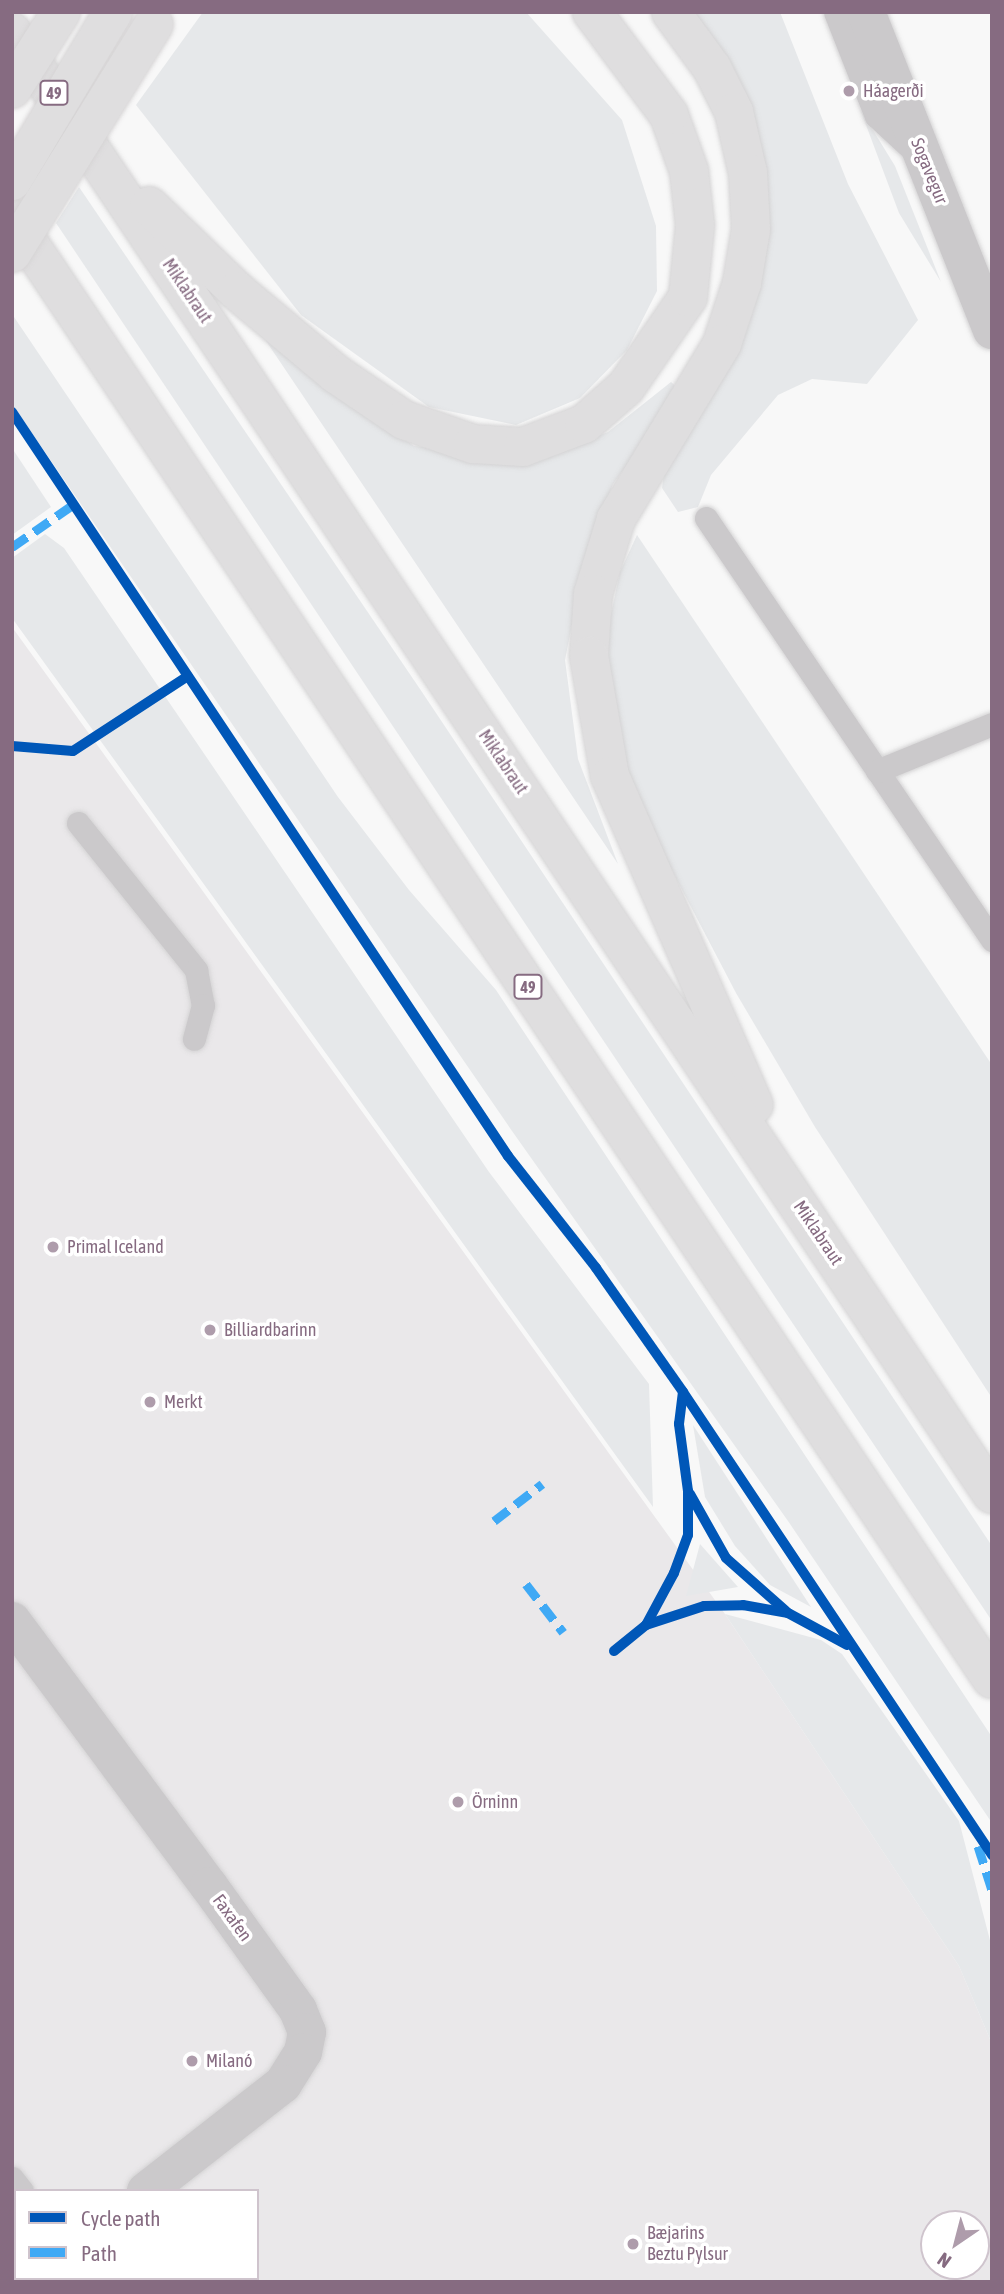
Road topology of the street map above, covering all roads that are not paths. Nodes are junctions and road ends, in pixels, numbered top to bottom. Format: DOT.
graph roads {
  1 [pos="61,12"];
  2 [pos="113,12"];
  3 [pos="592,12"];
  4 [pos="671,12"];
  5 [pos="835,12"];
  6 [pos="866,12"];
  7 [pos="159,18"];
  8 [pos="12,32"];
  9 [pos="12,89"];
  10 [pos="95,153"];
  11 [pos="925,162"];
  12 [pos="12,181"];
  13 [pos="12,218"];
  14 [pos="12,238"];
  15 [pos="12,253"];
  16 [pos="64,295"];
  17 [pos="992,330"];
  18 [pos="705,517"];
  19 [pos="992,724"];
  20 [pos="877,771"];
  21 [pos="78,823"];
  22 [pos="992,940"];
  23 [pos="194,1039"];
  24 [pos="796,1200"];
  25 [pos="992,1493"];
  26 [pos="12,1621"];
  27 [pos="992,1679"];
  28 [pos="149,2189"];
  1 -- 9 [label="main road, bridge"];
  2 -- 12 [label="main road, bridge"];
  3 -- 10 [label="main road"];
  4 -- 24 [label="main road"];
  5 -- 11 [label="lane"];
  6 -- 11 [label="street, Sogavegur"];
  7 -- 15 [label="main road, bridge"];
  8 -- 10 [label="main road, Miklabraut / 49"];
  10 -- 24 [label="main road, Miklabraut / 49"];
  11 -- 17 [label="street, Sogavegur"];
  13 -- 16 [label="main road, 49"];
  14 -- 16 [label="main road"];
  16 -- 27 [label="main road, 49"];
  18 -- 20 [label="lane"];
  19 -- 20 [label="lane"];
  20 -- 22 [label="lane"];
  21 -- 23 [label="lane"];
  24 -- 25 [label="main road, Miklabraut / 49"];
  26 -- 28 [label="street, Faxafen"];
}
